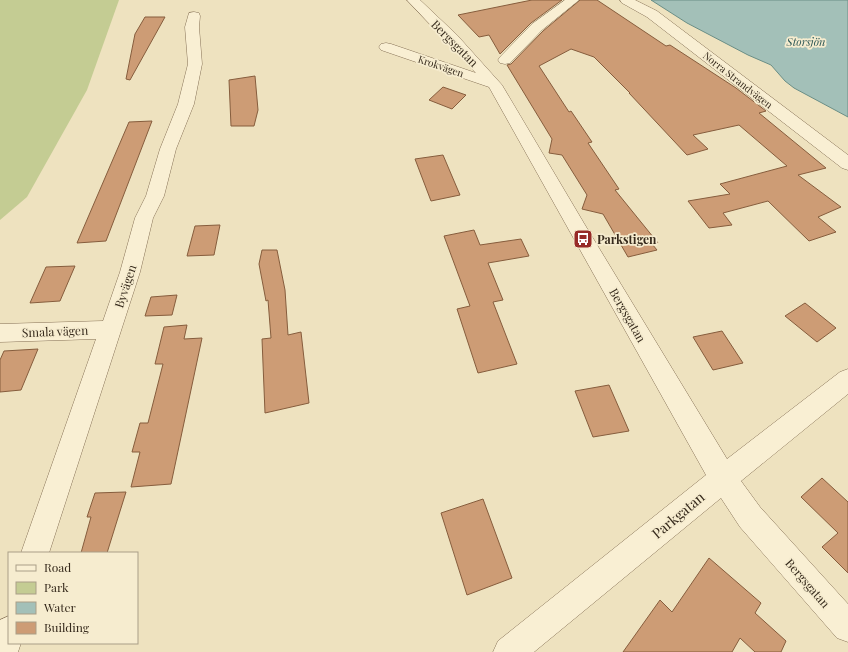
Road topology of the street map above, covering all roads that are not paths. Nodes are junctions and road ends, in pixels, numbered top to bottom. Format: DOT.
graph roads {
  1 [pos="413,0"];
  2 [pos="573,0"];
  3 [pos="626,0"];
  4 [pos="194,16"];
  5 [pos="386,47"];
  6 [pos="505,60"];
  7 [pos="495,85"];
  8 [pos="848,164"];
  9 [pos="110,330"];
  10 [pos="0,333"];
  11 [pos="848,380"];
  12 [pos="723,478"];
  13 [pos="35,552"];
  14 [pos="848,627"];
  15 [pos="8,635"];
  16 [pos="2,652"];
  17 [pos="509,652"];
  1 -- 7 [label="street, Bergsgatan"];
  2 -- 6 [label="street"];
  3 -- 8 [label="street, Norra Strandvägen"];
  4 -- 9 [label="street, Byvägen"];
  5 -- 7 [label="street, Krokvägen"];
  7 -- 12 [label="street, Bergsgatan"];
  9 -- 10 [label="street, Smala vägen"];
  9 -- 13 [label="street, Byvägen"];
  11 -- 12 [label="street, Parkgatan"];
  12 -- 14 [label="street, Bergsgatan"];
  12 -- 17 [label="street, Parkgatan"];
  15 -- 16 [label="street"];
}
